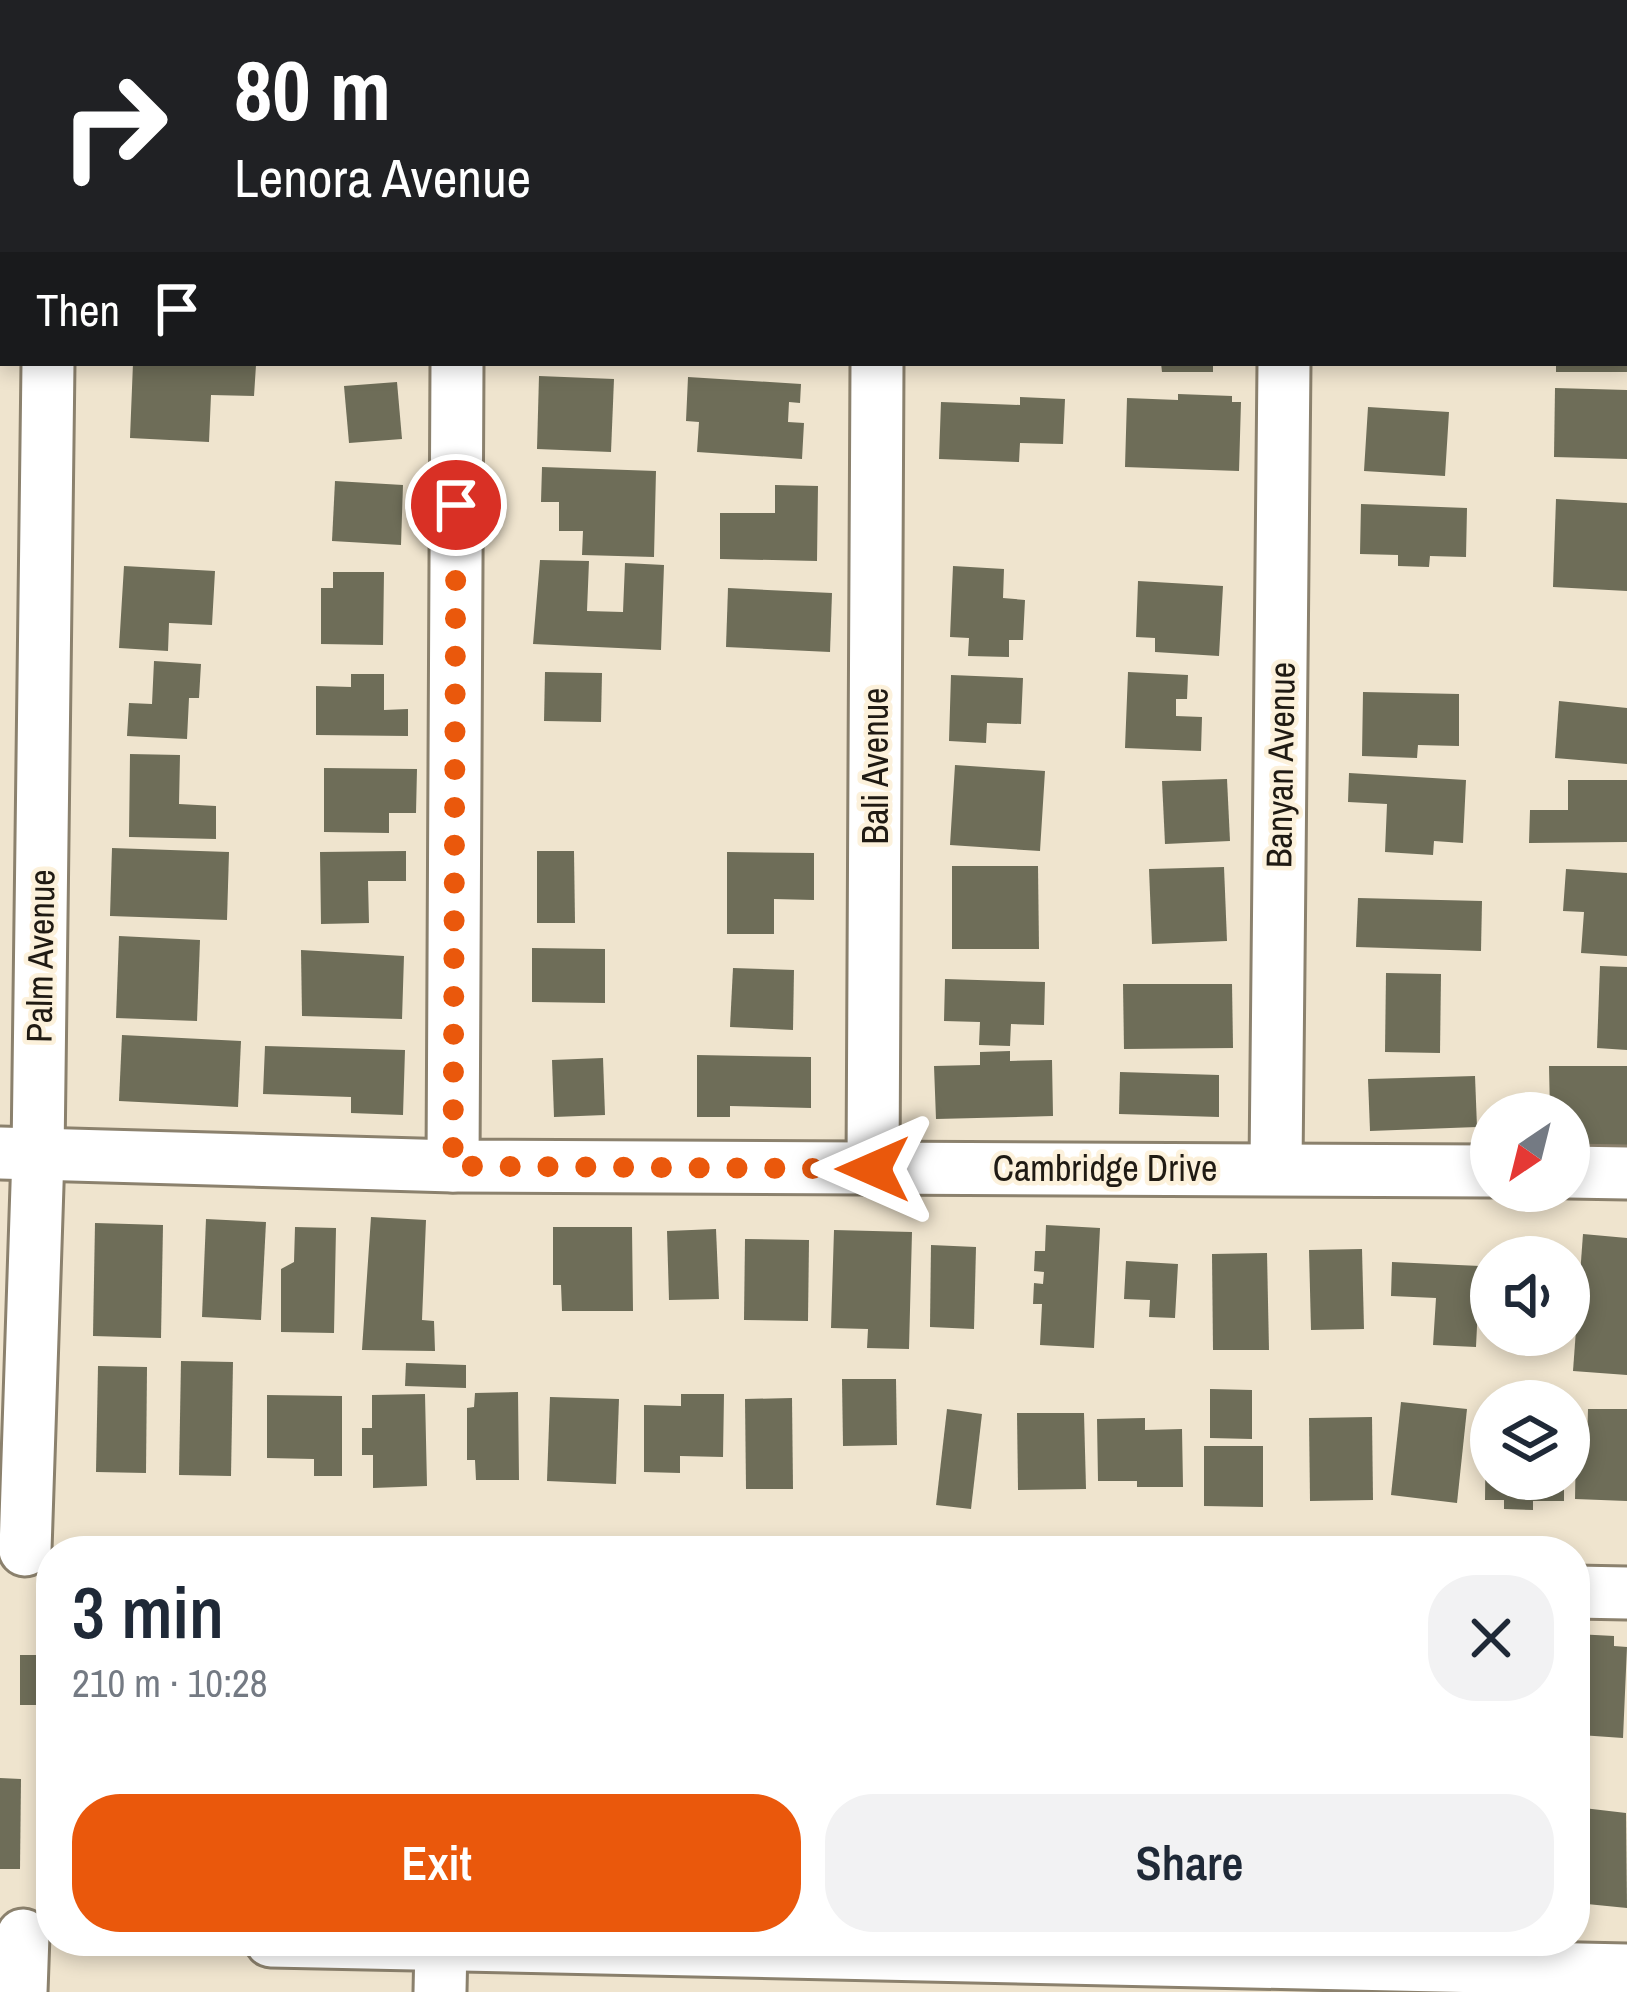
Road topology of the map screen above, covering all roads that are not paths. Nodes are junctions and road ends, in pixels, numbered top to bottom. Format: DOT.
graph roads {
  1 [pos="48,366"];
  2 [pos="457,366"];
  3 [pos="877,366"];
  4 [pos="1284,366"];
  5 [pos="19,1154"];
  6 [pos="453,1166"];
  7 [pos="1276,1167"];
  8 [pos="873,1169"];
  9 [pos="1470,1171"];
  10 [pos="1590,1172"];
  11 [pos="1627,1173"];
  12 [pos="32,1550"];
  13 [pos="1590,1592"];
  14 [pos="1627,1593"];
  15 [pos="25,1936"];
  16 [pos="365,1956"];
  17 [pos="441,1968"];
  18 [pos="1627,1970"];
  19 [pos="856,1973"];
  20 [pos="1269,1977"];
  21 [pos="21,1992"];
  1 -- 5 [label="street, Palm Avenue"];
  2 -- 6 [label="street"];
  3 -- 8 [label="street, Bali Avenue"];
  4 -- 7 [label="street, Banyan Avenue"];
  5 -- 6 [label="street, Cambridge Drive"];
  5 -- 12 [label="street, Palm Avenue"];
  6 -- 8 [label="street, Cambridge Drive"];
  7 -- 8 [label="street, Cambridge Drive"];
  7 -- 9 [label="street, Cambridge Drive"];
  10 -- 11 [label="street"];
  13 -- 14 [label="street"];
  15 -- 21 [label="street"];
  16 -- 17 [label="street"];
  17 -- 19 [label="street"];
  18 -- 20 [label="street"];
  19 -- 20 [label="street"];
}
